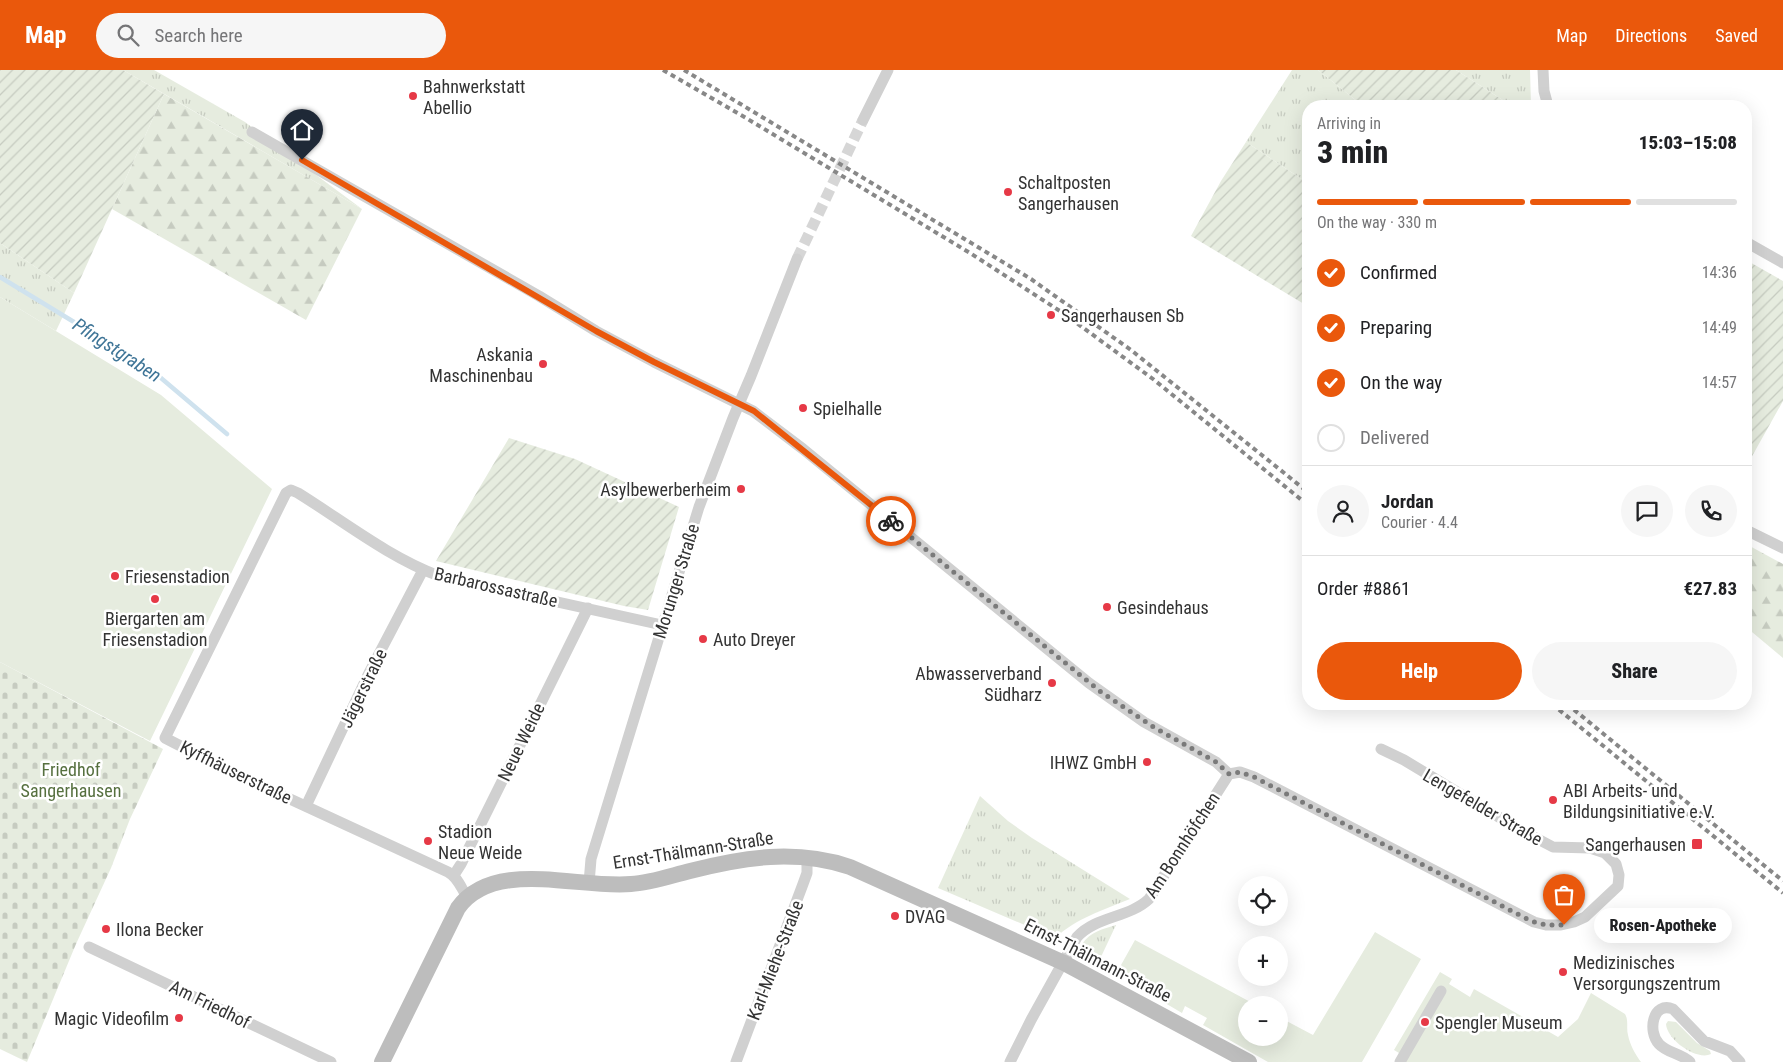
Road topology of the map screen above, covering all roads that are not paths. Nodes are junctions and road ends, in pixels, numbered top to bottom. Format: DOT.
graph roads {
  1 [pos="888,70"];
  2 [pos="1543,70"];
  3 [pos="1546,100"];
  4 [pos="862,120"];
  5 [pos="252,132"];
  6 [pos="1752,245"];
  7 [pos="797,259"];
  8 [pos="1783,263"];
  9 [pos="740,402"];
  10 [pos="290,490"];
  11 [pos="1752,533"];
  12 [pos="1783,548"];
  13 [pos="422,570"];
  14 [pos="588,608"];
  15 [pos="662,625"];
  16 [pos="1381,749"];
  17 [pos="1229,774"];
  18 [pos="306,806"];
  19 [pos="807,857"];
  20 [pos="454,875"];
  21 [pos="589,883"];
  22 [pos="467,897"];
  23 [pos="89,946"];
  24 [pos="1064,963"];
  25 [pos="1441,991"];
  26 [pos="331,1062"];
  27 [pos="382,1062"];
  28 [pos="736,1062"];
  29 [pos="1010,1062"];
  30 [pos="1249,1062"];
  31 [pos="1400,1062"];
  32 [pos="1690,1062"];
  33 [pos="1740,1062"];
  1 -- 4 [label="street"];
  2 -- 3 [label="street"];
  5 -- 9 [label="street"];
  6 -- 8 [label="street"];
  7 -- 9 [label="street, Morunger Straße"];
  9 -- 15 [label="street, Morunger Straße"];
  9 -- 17 [label="street"];
  10 -- 13 [label="street, Barbarossastraße"];
  10 -- 18 [label="street, Kyffhäuserstraße"];
  11 -- 12 [label="street"];
  13 -- 14 [label="street, Barbarossastraße"];
  13 -- 18 [label="street, Jägerstraße"];
  14 -- 15 [label="street, Barbarossastraße"];
  14 -- 20 [label="street, Neue Weide"];
  15 -- 21 [label="street, Morunger Straße"];
  16 -- 17 [label="street, Lengefelder Straße"];
  17 -- 24 [label="street, Am Bonnhöfchen"];
  18 -- 20 [label="street, Kyffhäuserstraße"];
  19 -- 21 [label="street, Ernst-Thälmann-Straße"];
  19 -- 24 [label="street, Ernst-Thälmann-Straße"];
  19 -- 28 [label="street, Karl-Miehe-Straße"];
  20 -- 22 [label="street"];
  21 -- 22 [label="street, Ernst-Thälmann-Straße"];
  22 -- 27 [label="street, Ernst-Thälmann-Straße"];
  23 -- 26 [label="street, Am Friedhof"];
  24 -- 29 [label="street, Am Bonnhöfchen"];
  24 -- 30 [label="street, Ernst-Thälmann-Straße"];
  25 -- 31 [label="street"];
  32 -- 33 [label="street"];
}
